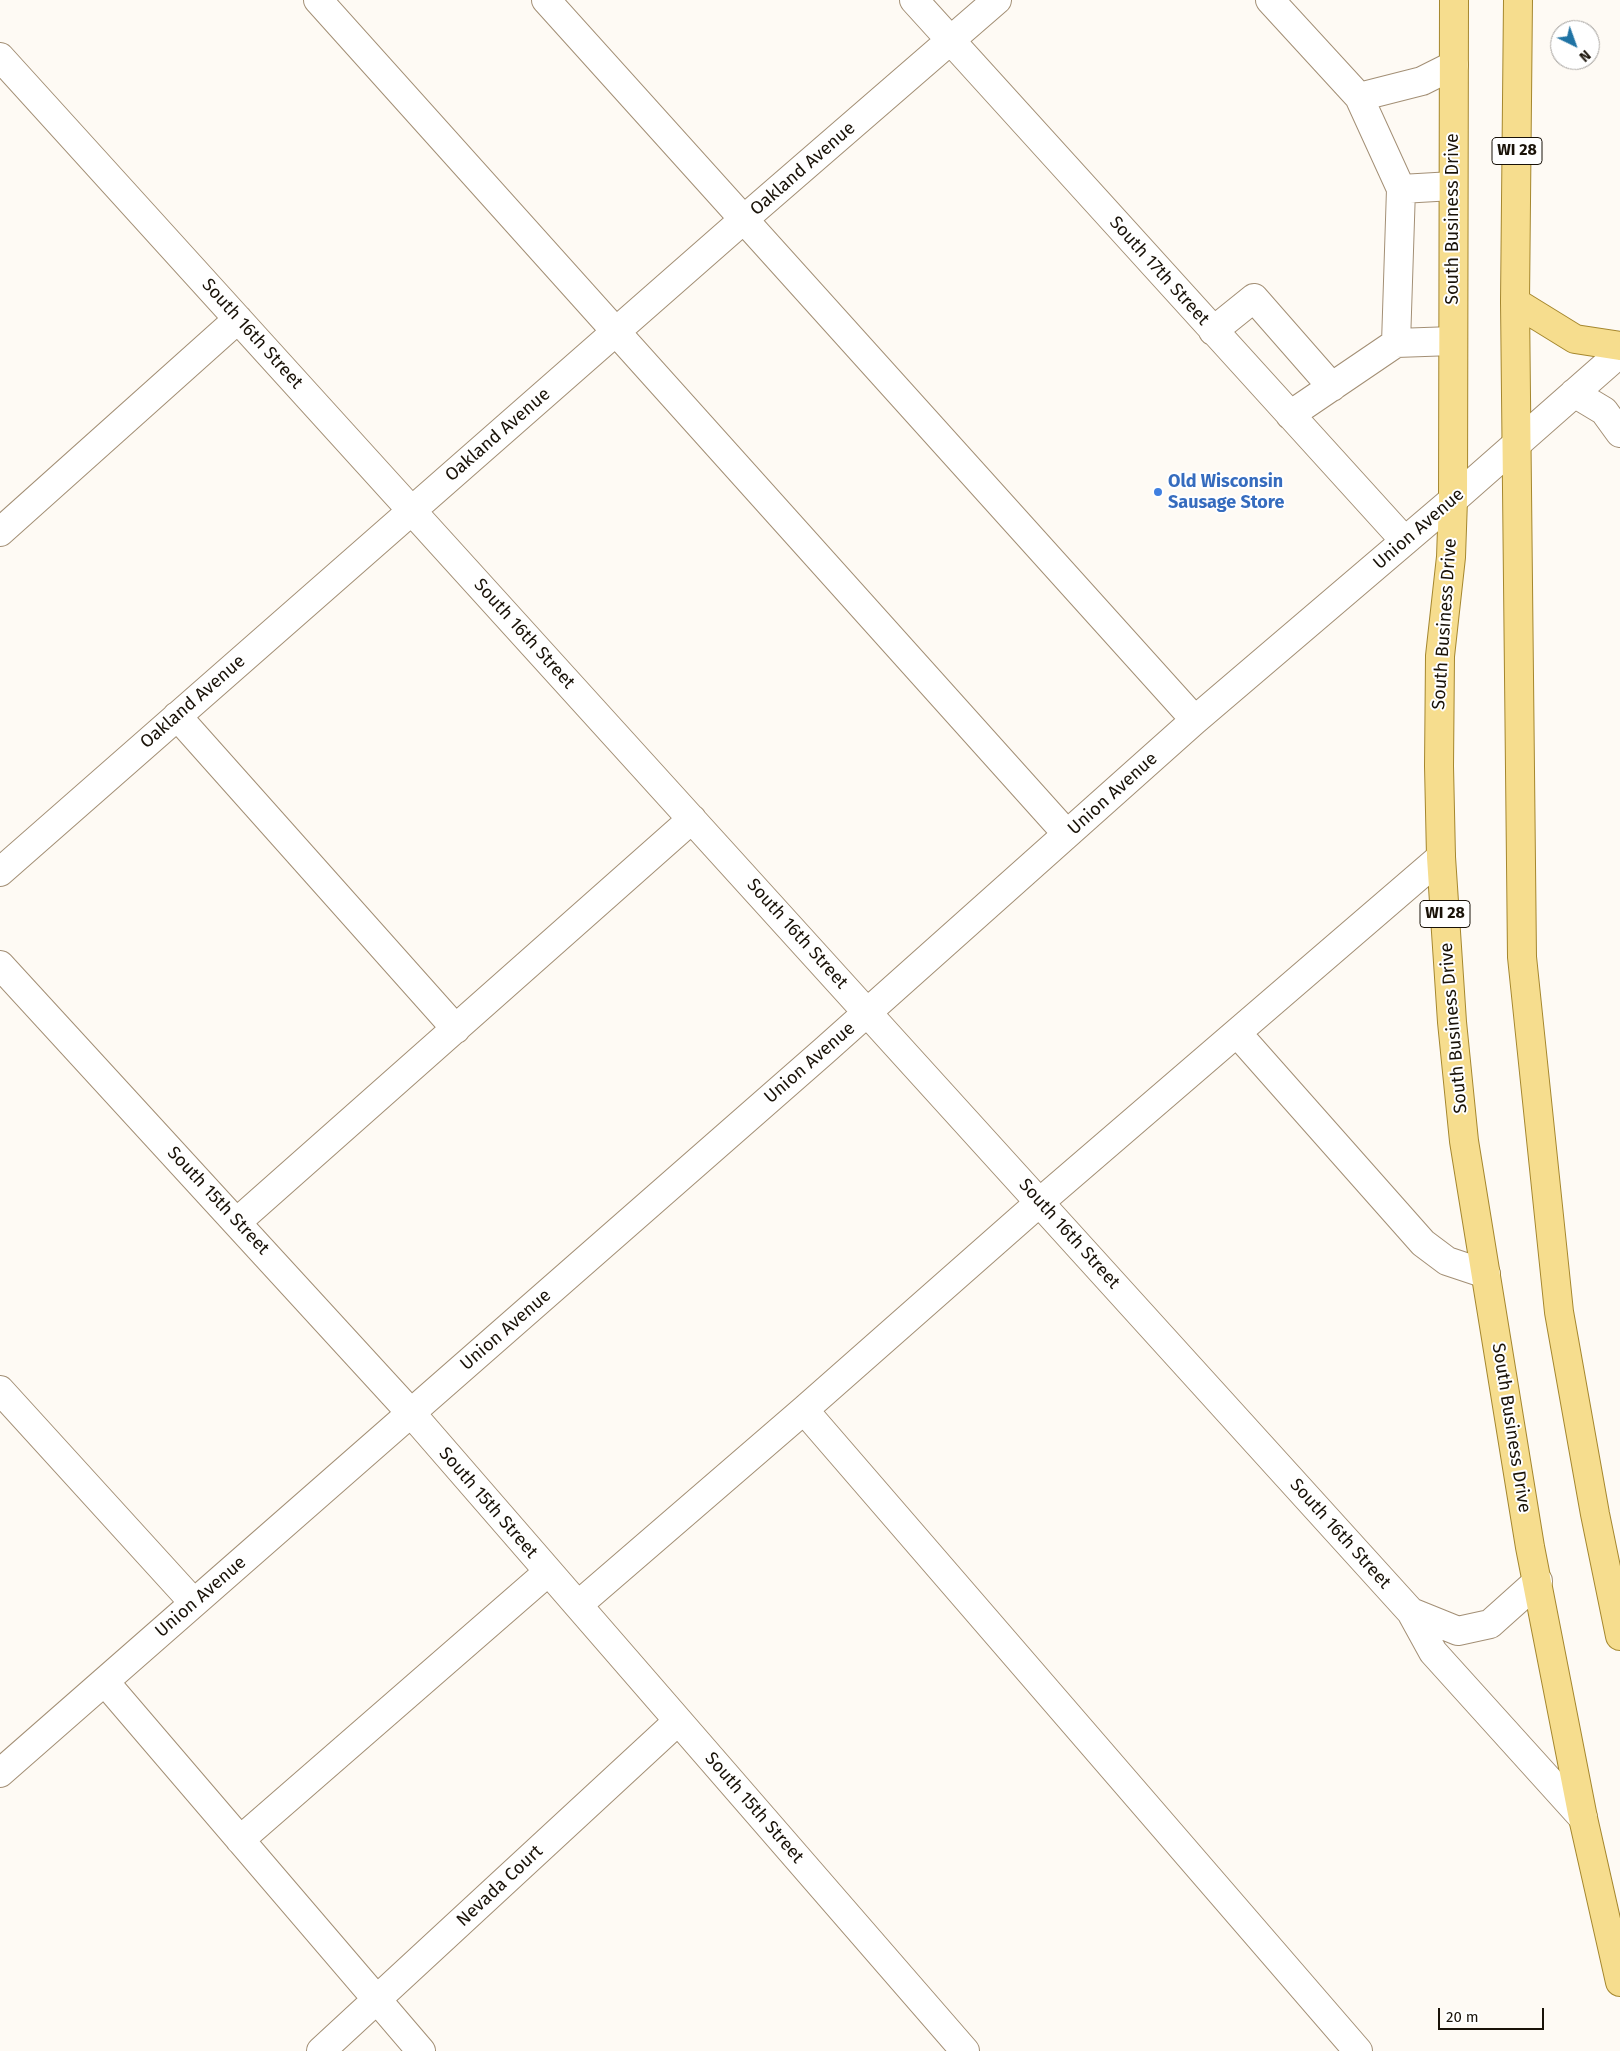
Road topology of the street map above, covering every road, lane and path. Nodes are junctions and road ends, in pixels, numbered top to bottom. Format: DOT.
graph roads {
  1 [pos="318,0"];
  2 [pos="546,0"];
  3 [pos="914,0"];
  4 [pos="997,0"];
  5 [pos="1270,0"];
  6 [pos="1454,0"];
  7 [pos="1518,0"];
  8 [pos="951,41"];
  9 [pos="0,57"];
  10 [pos="1454,65"];
  11 [pos="1359,97"];
  12 [pos="1453,186"];
  13 [pos="1401,189"];
  14 [pos="743,220"];
  15 [pos="1515,302"];
  16 [pos="238,319"];
  17 [pos="616,331"];
  18 [pos="1214,331"];
  19 [pos="1453,341"];
  20 [pos="1396,343"];
  21 [pos="1620,346"];
  22 [pos="1620,353"];
  23 [pos="1332,386"];
  24 [pos="1574,393"];
  25 [pos="1290,415"];
  26 [pos="1620,433"];
  27 [pos="1518,443"];
  28 [pos="1453,500"];
  29 [pos="412,510"];
  30 [pos="2,526"];
  31 [pos="1405,541"];
  32 [pos="177,716"];
  33 [pos="1195,720"];
  34 [pos="692,819"];
  35 [pos="1067,834"];
  36 [pos="1441,857"];
  37 [pos="0,872"];
  38 [pos="0,965"];
  39 [pos="868,1012"];
  40 [pos="456,1029"];
  41 [pos="1237,1033"];
  42 [pos="1040,1202"];
  43 [pos="237,1222"];
  44 [pos="1486,1274"];
  45 [pos="0,1390"];
  46 [pos="804,1410"];
  47 [pos="411,1413"];
  48 [pos="548,1572"];
  49 [pos="1538,1581"];
  50 [pos="194,1603"];
  51 [pos="578,1605"];
  52 [pos="1411,1612"];
  53 [pos="1620,1636"];
  54 [pos="105,1682"];
  55 [pos="678,1721"];
  56 [pos="0,1773"];
  57 [pos="1583,1818"];
  58 [pos="240,1840"];
  59 [pos="1620,1982"];
  60 [pos="377,2000"];
  61 [pos="321,2051"];
  62 [pos="421,2051"];
  63 [pos="965,2051"];
  64 [pos="1358,2051"];
  1 -- 17 [label="street"];
  2 -- 14 [label="street"];
  3 -- 8 [label="street, South 17th Street"];
  4 -- 8 [label="street, Oakland Avenue"];
  5 -- 11 [label="street"];
  6 -- 10 [label="main road, South Business Drive / WI 28"];
  7 -- 15 [label="main road, WI 28"];
  8 -- 14 [label="street, Oakland Avenue"];
  8 -- 18 [label="street, South 17th Street"];
  9 -- 16 [label="street, South 16th Street"];
  10 -- 11 [label="street"];
  10 -- 12 [label="main road, South Business Drive / WI 28"];
  11 -- 13 [label="street"];
  12 -- 13 [label="street"];
  12 -- 19 [label="main road, South Business Drive / WI 28"];
  13 -- 20 [label="street"];
  14 -- 17 [label="street, Oakland Avenue"];
  14 -- 33 [label="street"];
  15 -- 21 [label="main road"];
  15 -- 27 [label="main road, WI 28"];
  16 -- 29 [label="street, South 16th Street"];
  16 -- 30 [label="street"];
  17 -- 29 [label="street, Oakland Avenue"];
  17 -- 35 [label="street"];
  18 -- 23 [label="street"];
  18 -- 25 [label="street, South 17th Street"];
  19 -- 20 [label="street"];
  19 -- 28 [label="main road, South Business Drive / WI 28"];
  20 -- 23 [label="street"];
  22 -- 24 [label="street, Union Avenue"];
  23 -- 25 [label="street"];
  24 -- 26 [label="street"];
  24 -- 27 [label="street, Union Avenue"];
  25 -- 31 [label="street, South 17th Street"];
  27 -- 28 [label="street, Union Avenue"];
  27 -- 53 [label="main road, WI 28"];
  28 -- 31 [label="street, Union Avenue"];
  28 -- 36 [label="main road, South Business Drive / WI 28"];
  29 -- 32 [label="street, Oakland Avenue"];
  29 -- 34 [label="street, South 16th Street"];
  31 -- 33 [label="street, Union Avenue"];
  32 -- 37 [label="street, Oakland Avenue"];
  32 -- 40 [label="street"];
  33 -- 35 [label="street, Union Avenue"];
  34 -- 39 [label="street, South 16th Street"];
  34 -- 40 [label="street"];
  35 -- 39 [label="street, Union Avenue"];
  36 -- 41 [label="street"];
  36 -- 44 [label="main road, South Business Drive / WI 28"];
  38 -- 43 [label="street, South 15th Street"];
  39 -- 42 [label="street, South 16th Street"];
  39 -- 47 [label="street, Union Avenue"];
  40 -- 43 [label="street"];
  41 -- 42 [label="street"];
  41 -- 44 [label="street"];
  42 -- 46 [label="street"];
  42 -- 52 [label="street, South 16th Street"];
  43 -- 47 [label="street, South 15th Street"];
  44 -- 49 [label="main road, South Business Drive / WI 28"];
  45 -- 50 [label="street"];
  46 -- 51 [label="street"];
  46 -- 64 [label="street"];
  47 -- 48 [label="street, South 15th Street"];
  47 -- 50 [label="street, Union Avenue"];
  48 -- 51 [label="street, South 15th Street"];
  48 -- 58 [label="street"];
  49 -- 52 [label="street"];
  49 -- 57 [label="main road, South Business Drive / WI 28"];
  50 -- 54 [label="street, Union Avenue"];
  51 -- 55 [label="street, South 15th Street"];
  52 -- 57 [label="street, South 16th Street"];
  54 -- 56 [label="street, Union Avenue"];
  54 -- 58 [label="street"];
  55 -- 60 [label="street, Nevada Court"];
  55 -- 63 [label="street, South 15th Street"];
  57 -- 59 [label="main road, South Business Drive / WI 28"];
  58 -- 60 [label="street"];
  60 -- 61 [label="street, Nevada Court"];
  60 -- 62 [label="street"];
}
